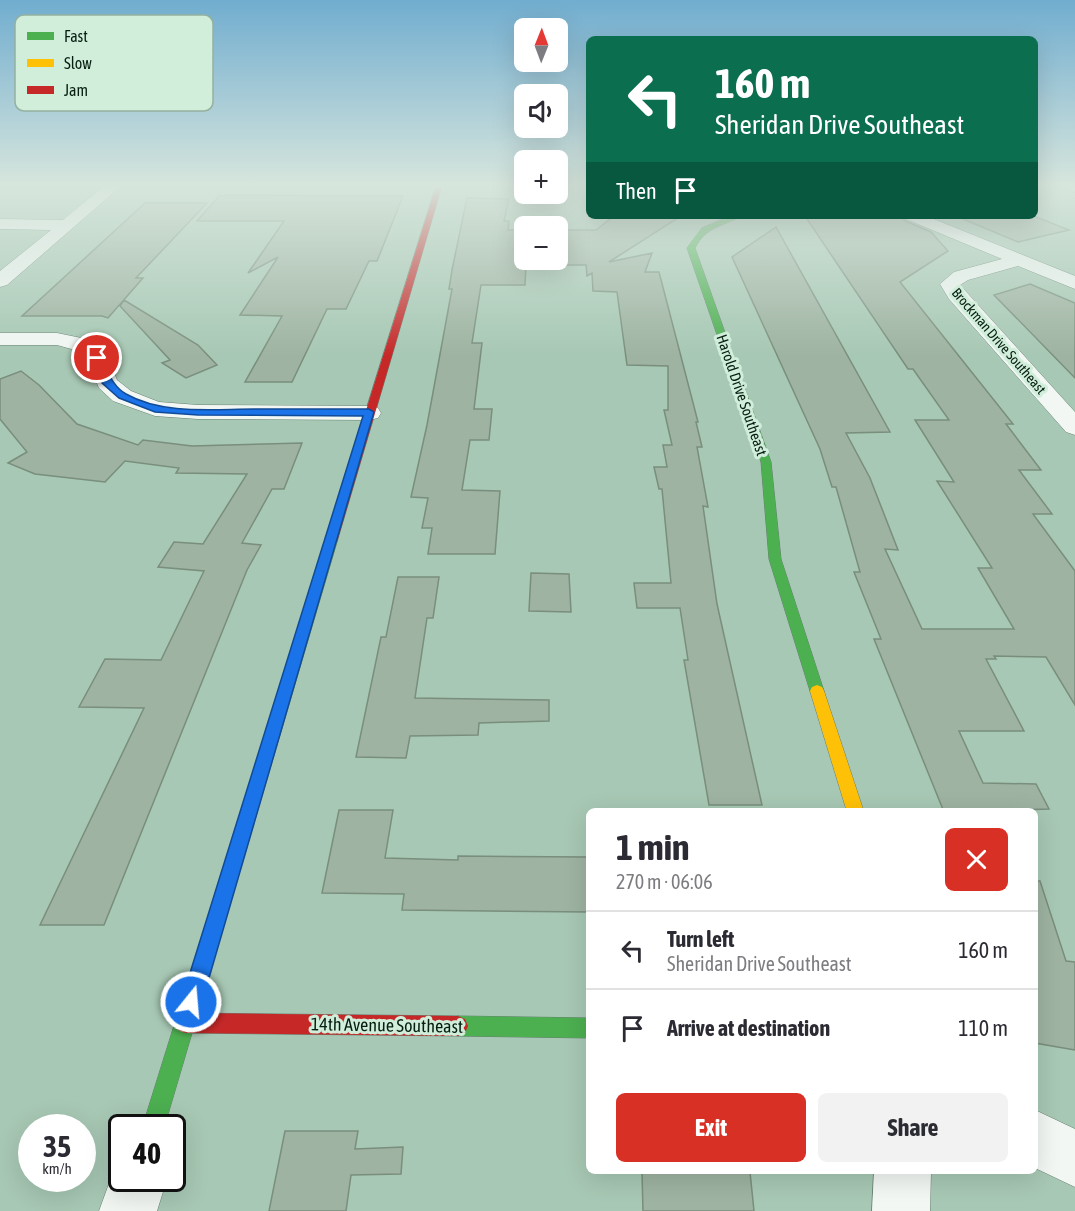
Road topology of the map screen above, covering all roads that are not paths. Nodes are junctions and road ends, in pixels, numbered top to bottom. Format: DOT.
graph roads {
  1 [pos="47,243"];
  2 [pos="421,243"];
  3 [pos="693,243"];
  4 [pos="977,243"];
  5 [pos="1020,260"];
  6 [pos="0,281"];
  7 [pos="1075,283"];
  8 [pos="0,339"];
  9 [pos="369,412"];
  10 [pos="1075,427"];
  11 [pos="855,808"];
  12 [pos="185,1023"];
  13 [pos="586,1028"];
  14 [pos="157,1114"];
  15 [pos="1038,1140"];
  16 [pos="1075,1159"];
  17 [pos="903,1174"];
  18 [pos="134,1192"];
  19 [pos="128,1211"];
  20 [pos="901,1211"];
  1 -- 6 [label="street"];
  2 -- 9 [label="street"];
  3 -- 11 [label="street, Harold Drive Southeast"];
  4 -- 5 [label="street"];
  5 -- 7 [label="street"];
  5 -- 10 [label="street, Brockman Drive Southeast"];
  8 -- 9 [label="street"];
  9 -- 12 [label="street"];
  12 -- 13 [label="street, 14th Avenue Southeast"];
  12 -- 14 [label="street"];
  15 -- 16 [label="street"];
  17 -- 20 [label="street"];
  18 -- 19 [label="street"];
}
